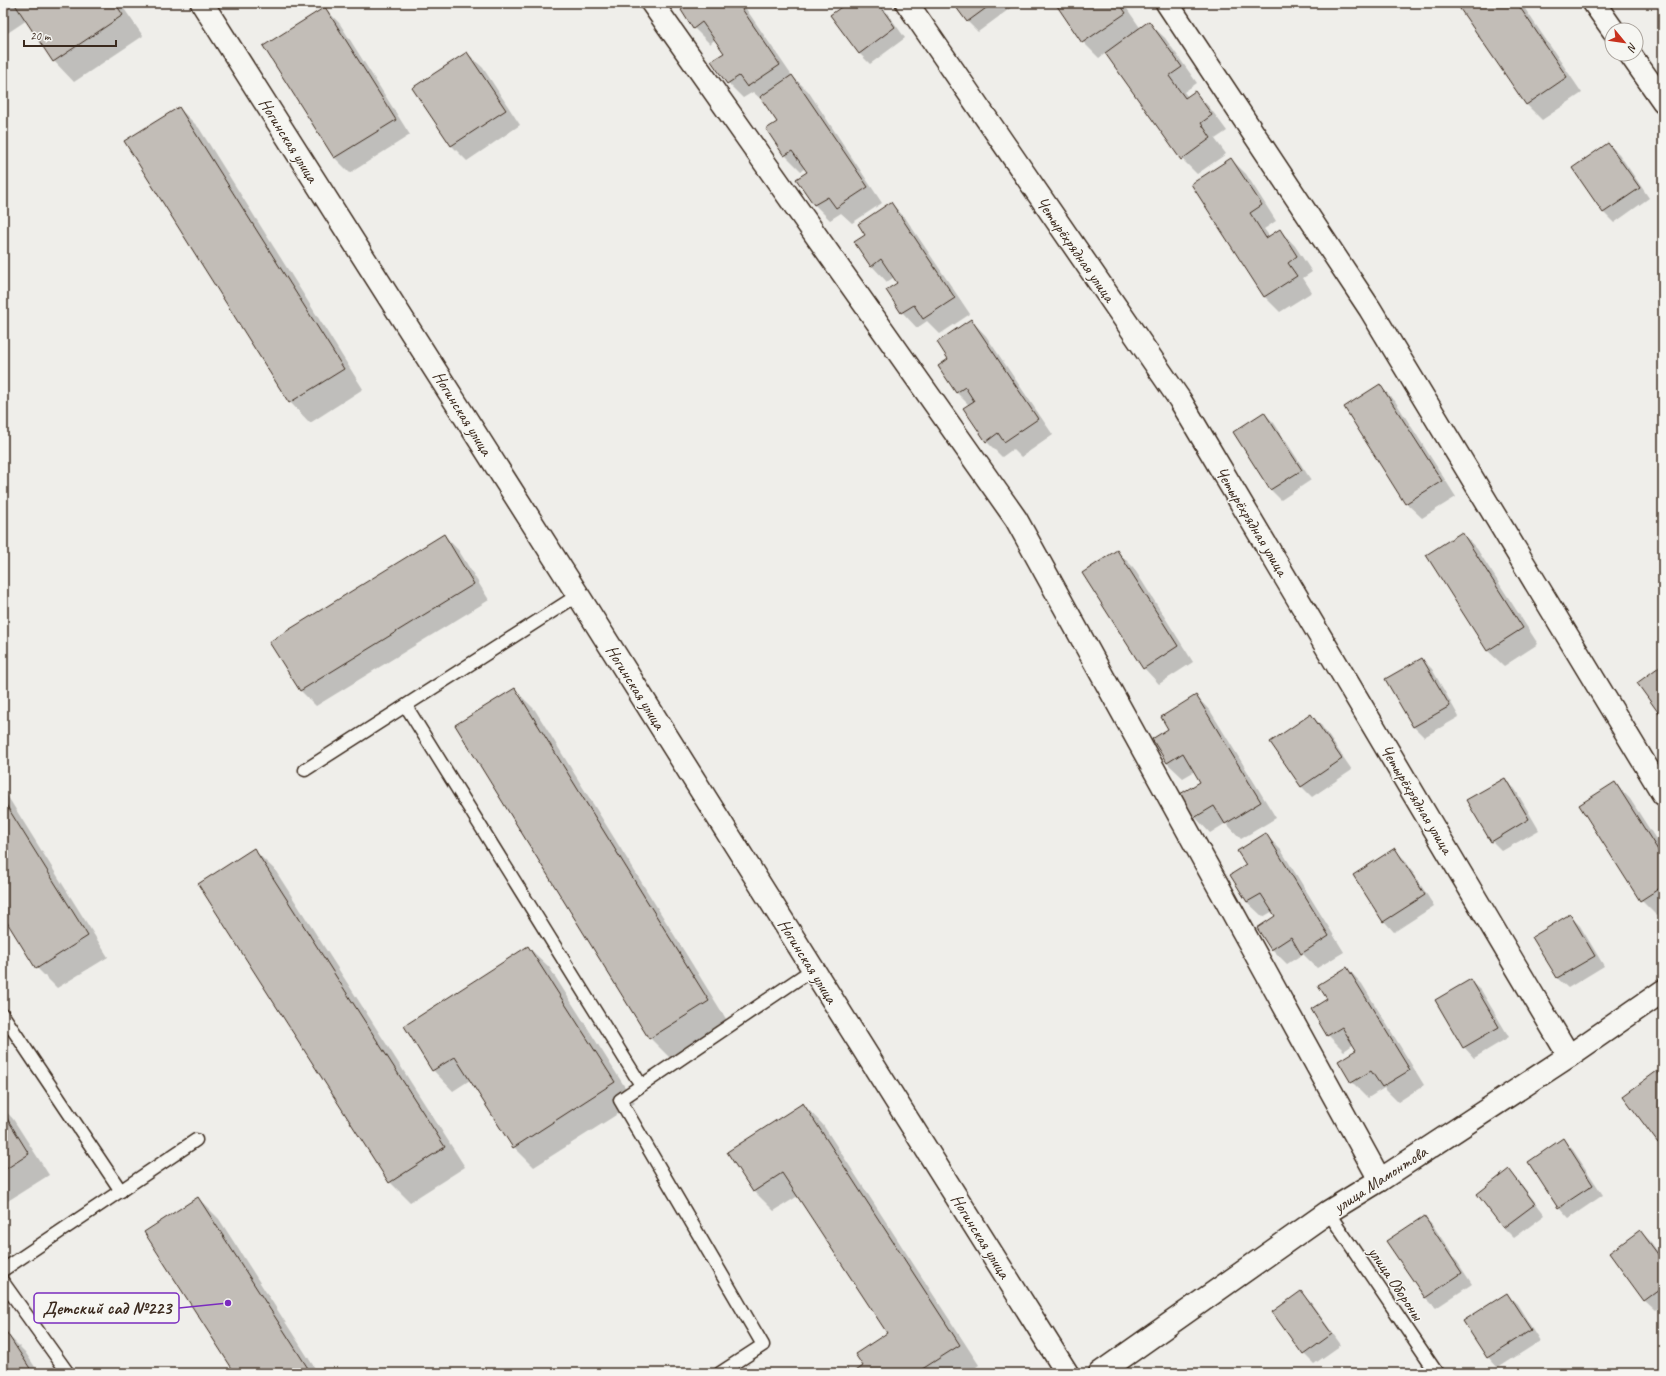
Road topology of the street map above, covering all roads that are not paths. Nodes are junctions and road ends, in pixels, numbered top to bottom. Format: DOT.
graph roads {
  1 [pos="652,3"];
  2 [pos="907,3"];
  3 [pos="1167,3"];
  4 [pos="1594,3"];
  5 [pos="208,5"];
  6 [pos="1607,22"];
  7 [pos="1636,62"];
  8 [pos="1663,101"];
  9 [pos="578,595"];
  10 [pos="406,706"];
  11 [pos="306,770"];
  12 [pos="1663,794"];
  13 [pos="813,969"];
  14 [pos="1663,991"];
  15 [pos="3,1016"];
  16 [pos="8,1033"];
  17 [pos="1569,1056"];
  18 [pos="641,1085"];
  19 [pos="196,1140"];
  20 [pos="1380,1180"];
  21 [pos="121,1191"];
  22 [pos="1328,1212"];
  23 [pos="3,1270"];
  24 [pos="3,1282"];
  25 [pos="68,1373"];
  26 [pos="720,1373"];
  27 [pos="1067,1373"];
  28 [pos="1100,1373"];
  29 [pos="1437,1373"];
  1 -- 20 [label="street"];
  2 -- 17 [label="street, Четырёхрядная улица"];
  3 -- 12 [label="street"];
  4 -- 6 [label="street"];
  5 -- 9 [label="street, Ногинская улица"];
  7 -- 8 [label="street"];
  9 -- 10 [label="lane"];
  9 -- 13 [label="street, Ногинская улица"];
  10 -- 11 [label="lane"];
  10 -- 18 [label="lane"];
  13 -- 18 [label="lane"];
  13 -- 27 [label="street, Ногинская улица"];
  14 -- 17 [label="street, улица Мамонтова"];
  15 -- 16 [label="lane"];
  16 -- 21 [label="lane"];
  17 -- 20 [label="street, улица Мамонтова"];
  18 -- 26 [label="lane"];
  19 -- 21 [label="lane"];
  20 -- 22 [label="street, улица Мамонтова"];
  21 -- 23 [label="lane"];
  22 -- 28 [label="street, улица Мамонтова"];
  22 -- 29 [label="lane, улица Обороны"];
  24 -- 25 [label="lane"];
}
